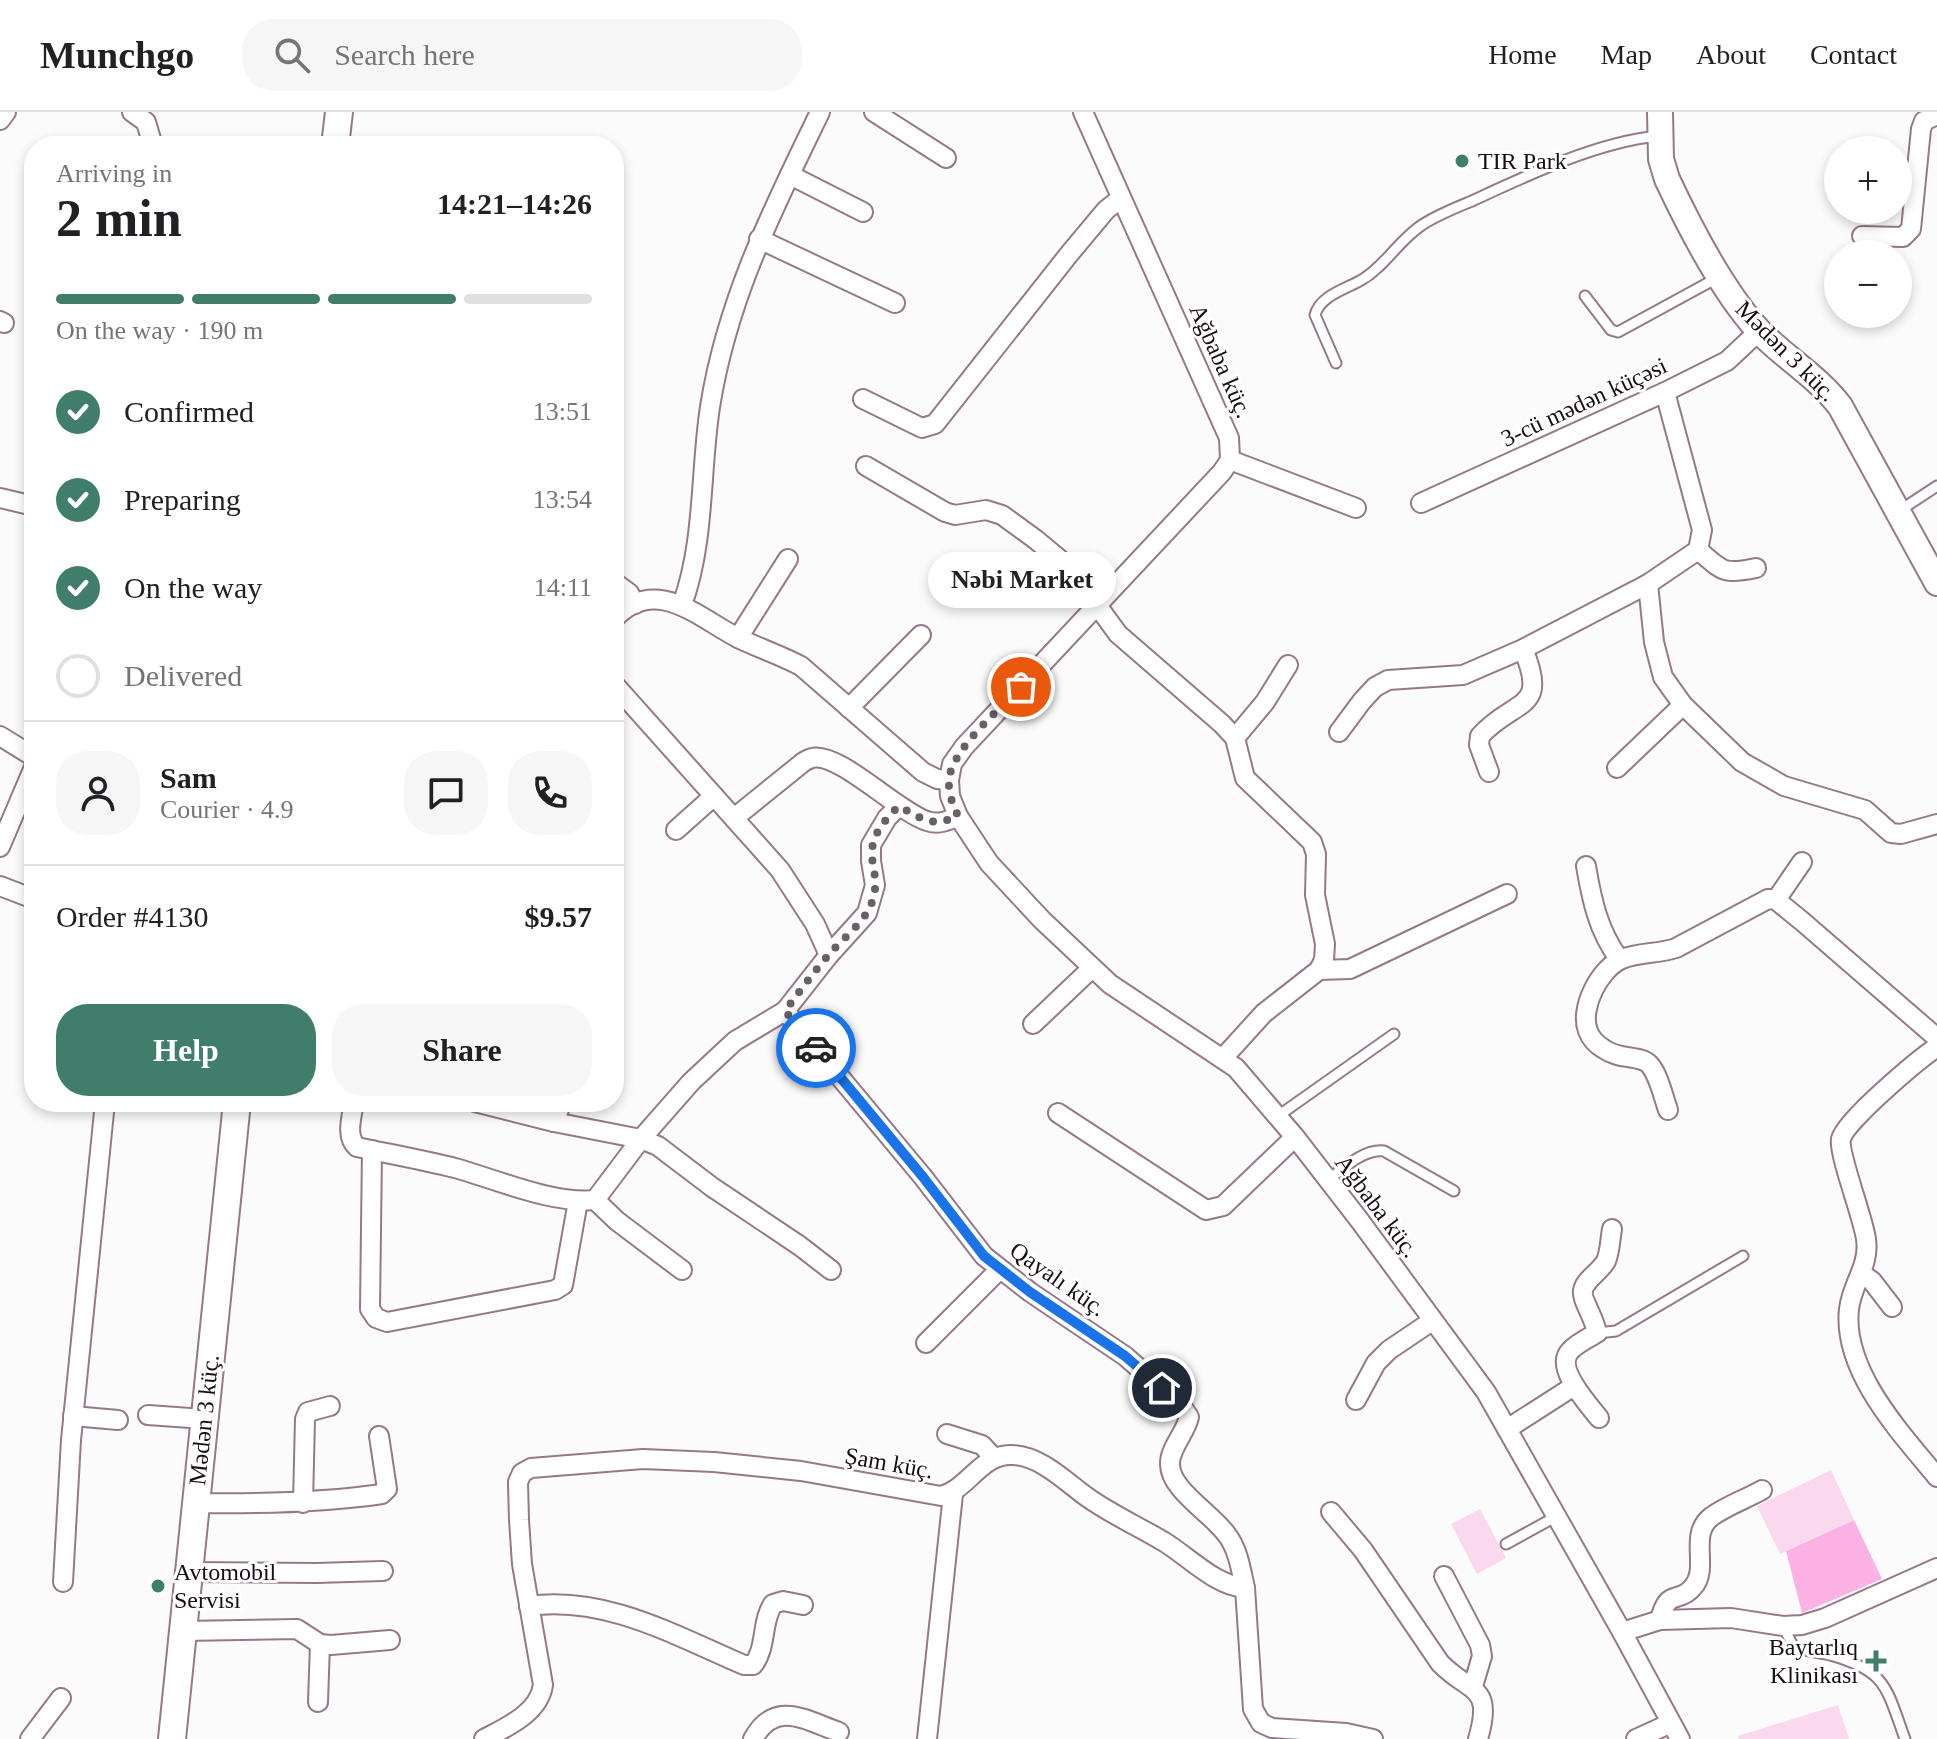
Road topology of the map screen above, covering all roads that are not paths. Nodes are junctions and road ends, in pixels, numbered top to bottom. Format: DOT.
graph roads {
  1 [pos="6,112"];
  2 [pos="132,112"];
  3 [pos="339,112"];
  4 [pos="820,112"];
  5 [pos="874,112"];
  6 [pos="1083,112"];
  7 [pos="1937,115"];
  8 [pos="0,120"];
  9 [pos="1659,124"];
  10 [pos="150,136"];
  11 [pos="336,136"];
  12 [pos="946,158"];
  13 [pos="790,175"];
  14 [pos="1121,198"];
  15 [pos="863,212"];
  16 [pos="1862,236"];
  17 [pos="759,239"];
  18 [pos="1720,277"];
  19 [pos="1585,296"];
  20 [pos="895,303"];
  21 [pos="1759,331"];
  22 [pos="1336,363"];
  23 [pos="1665,392"];
  24 [pos="863,399"];
  25 [pos="1230,460"];
  26 [pos="866,466"];
  27 [pos="1937,486"];
  28 [pos="0,498"];
  29 [pos="1421,503"];
  30 [pos="24,504"];
  31 [pos="1356,508"];
  32 [pos="1899,511"];
  33 [pos="1698,550"];
  34 [pos="788,559"];
  35 [pos="1756,568"];
  36 [pos="1937,583"];
  37 [pos="1648,584"];
  38 [pos="624,589"];
  39 [pos="635,604"];
  40 [pos="682,605"];
  41 [pos="1096,606"];
  42 [pos="624,612"];
  43 [pos="921,635"];
  44 [pos="738,638"];
  45 [pos="1523,649"];
  46 [pos="1288,665"];
  47 [pos="624,695"];
  48 [pos="1683,705"];
  49 [pos="849,708"];
  50 [pos="1339,732"];
  51 [pos="0,736"];
  52 [pos="1235,738"];
  53 [pos="24,751"];
  54 [pos="1617,768"];
  55 [pos="1489,772"];
  56 [pos="949,780"];
  57 [pos="24,791"];
  58 [pos="714,796"];
  59 [pos="899,806"];
  60 [pos="958,816"];
  61 [pos="734,818"];
  62 [pos="1937,824"];
  63 [pos="676,830"];
  64 [pos="0,847"];
  65 [pos="1802,862"];
  66 [pos="1586,866"];
  67 [pos="0,886"];
  68 [pos="1507,894"];
  69 [pos="24,895"];
  70 [pos="1776,900"];
  71 [pos="829,955"];
  72 [pos="1619,959"];
  73 [pos="1092,968"];
  74 [pos="1319,970"];
  75 [pos="785,1011"];
  76 [pos="1033,1024"];
  77 [pos="1394,1034"];
  78 [pos="1937,1038"];
  79 [pos="1937,1047"];
  80 [pos="1223,1058"];
  81 [pos="1668,1110"];
  82 [pos="104,1112"];
  83 [pos="236,1112"];
  84 [pos="353,1112"];
  85 [pos="514,1112"];
  86 [pos="558,1112"];
  87 [pos="1058,1113"];
  88 [pos="1278,1116"];
  89 [pos="554,1122"];
  90 [pos="1295,1137"];
  91 [pos="641,1139"];
  92 [pos="372,1150"];
  93 [pos="1328,1180"];
  94 [pos="1454,1191"];
  95 [pos="587,1200"];
  96 [pos="1612,1229"];
  97 [pos="1743,1256"];
  98 [pos="682,1270"];
  99 [pos="831,1270"];
  100 [pos="999,1270"];
  101 [pos="1862,1274"];
  102 [pos="1892,1307"];
  103 [pos="1432,1321"];
  104 [pos="1597,1333"];
  105 [pos="926,1343"];
  106 [pos="1574,1386"];
  107 [pos="1356,1400"];
  108 [pos="330,1406"];
  109 [pos="148,1415"];
  110 [pos="73,1416"];
  111 [pos="1599,1418"];
  112 [pos="204,1419"];
  113 [pos="118,1420"];
  114 [pos="1507,1429"];
  115 [pos="947,1434"];
  116 [pos="379,1436"];
  117 [pos="994,1458"];
  118 [pos="1937,1477"];
  119 [pos="1762,1490"];
  120 [pos="953,1494"];
  121 [pos="196,1503"];
  122 [pos="303,1503"];
  123 [pos="1331,1512"];
  124 [pos="1557,1516"];
  125 [pos="1506,1544"];
  126 [pos="1937,1568"];
  127 [pos="383,1571"];
  128 [pos="189,1572"];
  129 [pos="1444,1576"];
  130 [pos="63,1582"];
  131 [pos="1245,1588"];
  132 [pos="803,1605"];
  133 [pos="529,1606"];
  134 [pos="1660,1620"];
  135 [pos="1783,1626"];
  136 [pos="183,1631"];
  137 [pos="1622,1632"];
  138 [pos="390,1640"];
  139 [pos="320,1644"];
  140 [pos="1473,1686"];
  141 [pos="61,1698"];
  142 [pos="318,1702"];
  143 [pos="1676,1731"];
  144 [pos="826,1732"];
  145 [pos="30,1739"];
  146 [pos="172,1739"];
  147 [pos="484,1739"];
  148 [pos="753,1739"];
  149 [pos="927,1739"];
  150 [pos="1373,1739"];
  151 [pos="1478,1739"];
  152 [pos="1636,1739"];
  153 [pos="1905,1739"];
  1 -- 8 [label="street"];
  2 -- 10 [label="street"];
  3 -- 11 [label="main road"];
  4 -- 13 [label="street"];
  5 -- 12 [label="street"];
  6 -- 14 [label="street, Ağbaba küç."];
  7 -- 16 [label="street"];
  9 -- 18 [label="street, Mədən 3 küç."];
  9 -- 22 [label="lane"];
  13 -- 15 [label="street"];
  13 -- 17 [label="street"];
  14 -- 24 [label="street"];
  14 -- 25 [label="street, Ağbaba küç."];
  17 -- 20 [label="street"];
  17 -- 40 [label="street"];
  18 -- 19 [label="lane"];
  18 -- 21 [label="street, Mədən 3 küç."];
  21 -- 23 [label="street, 3-cü mədən küçəsi"];
  21 -- 32 [label="street, Mədən 3 küç."];
  23 -- 29 [label="street, 3-cü mədən küçəsi"];
  23 -- 33 [label="street"];
  25 -- 31 [label="street"];
  25 -- 41 [label="street"];
  26 -- 41 [label="street"];
  27 -- 32 [label="lane"];
  28 -- 30 [label="street"];
  32 -- 36 [label="street, Mədən 3 küç."];
  33 -- 35 [label="street"];
  33 -- 37 [label="street"];
  34 -- 44 [label="street"];
  37 -- 45 [label="street"];
  37 -- 48 [label="street"];
  38 -- 39 [label="street"];
  39 -- 40 [label="street"];
  39 -- 42 [label="street"];
  40 -- 44 [label="street"];
  41 -- 52 [label="street"];
  41 -- 56 [label="street"];
  43 -- 49 [label="street"];
  44 -- 49 [label="street"];
  45 -- 50 [label="street"];
  45 -- 55 [label="street"];
  46 -- 52 [label="street"];
  47 -- 58 [label="street"];
  48 -- 54 [label="street"];
  48 -- 62 [label="street"];
  49 -- 56 [label="street"];
  51 -- 53 [label="street"];
  52 -- 74 [label="street"];
  56 -- 60 [label="street, Ağbaba küç."];
  57 -- 64 [label="street"];
  58 -- 61 [label="street"];
  58 -- 63 [label="street"];
  59 -- 60 [label="street"];
  59 -- 61 [label="street"];
  59 -- 71 [label="street"];
  60 -- 73 [label="street, Ağbaba küç."];
  61 -- 71 [label="street"];
  65 -- 70 [label="street"];
  66 -- 72 [label="street"];
  67 -- 69 [label="street"];
  68 -- 74 [label="street"];
  70 -- 72 [label="street"];
  70 -- 78 [label="street"];
  71 -- 75 [label="street"];
  72 -- 81 [label="street"];
  73 -- 76 [label="street"];
  73 -- 80 [label="street, Ağbaba küç."];
  74 -- 80 [label="street"];
  75 -- 91 [label="street"];
  75 -- 100 [label="street, Qayalı küç."];
  77 -- 88 [label="lane"];
  79 -- 101 [label="street"];
  80 -- 88 [label="street, Ağbaba küç."];
  82 -- 110 [label="street"];
  83 -- 112 [label="main road, Mədən 3 küç."];
  84 -- 92 [label="street"];
  85 -- 89 [label="street"];
  86 -- 89 [label="street"];
  87 -- 90 [label="street"];
  88 -- 90 [label="street, Ağbaba küç."];
  89 -- 91 [label="street"];
  90 -- 93 [label="street, Ağbaba küç."];
  91 -- 95 [label="street"];
  91 -- 99 [label="street"];
  92 -- 95 [label="street"];
  92 -- 95 [label="street"];
  93 -- 94 [label="lane"];
  93 -- 103 [label="street, Ağbaba küç."];
  95 -- 98 [label="street"];
  96 -- 104 [label="street"];
  97 -- 104 [label="lane"];
  100 -- 105 [label="street"];
  100 -- 131 [label="street, Qayalı küç."];
  101 -- 102 [label="street"];
  101 -- 118 [label="street"];
  103 -- 107 [label="street"];
  103 -- 114 [label="street, Ağbaba küç."];
  104 -- 106 [label="street"];
  106 -- 111 [label="street"];
  106 -- 114 [label="street"];
  108 -- 122 [label="street"];
  109 -- 112 [label="street"];
  110 -- 113 [label="street"];
  110 -- 130 [label="street"];
  112 -- 121 [label="main road, Mədən 3 küç."];
  114 -- 124 [label="street, Ağbaba küç."];
  115 -- 117 [label="street"];
  116 -- 122 [label="street"];
  117 -- 120 [label="street, Şam küç."];
  117 -- 131 [label="street"];
  119 -- 134 [label="street"];
  120 -- 133 [label="street, Şam küç."];
  120 -- 149 [label="street"];
  121 -- 122 [label="street"];
  121 -- 128 [label="main road, Mədən 3 küç."];
  123 -- 140 [label="street"];
  124 -- 125 [label="lane"];
  124 -- 137 [label="street, Ağbaba küç."];
  126 -- 135 [label="street"];
  127 -- 128 [label="street"];
  128 -- 136 [label="main road, Mədən 3 küç."];
  129 -- 140 [label="street"];
  131 -- 150 [label="street"];
  132 -- 133 [label="street"];
  133 -- 147 [label="street, Şam küç."];
  134 -- 135 [label="street"];
  134 -- 137 [label="street"];
  135 -- 153 [label="lane"];
  136 -- 139 [label="street"];
  136 -- 146 [label="main road, Mədən 3 küç."];
  137 -- 143 [label="street, Ağbaba küç."];
  138 -- 139 [label="street"];
  139 -- 142 [label="street"];
  140 -- 151 [label="street"];
  141 -- 145 [label="street"];
  143 -- 152 [label="street"];
  144 -- 148 [label="street"];
}
